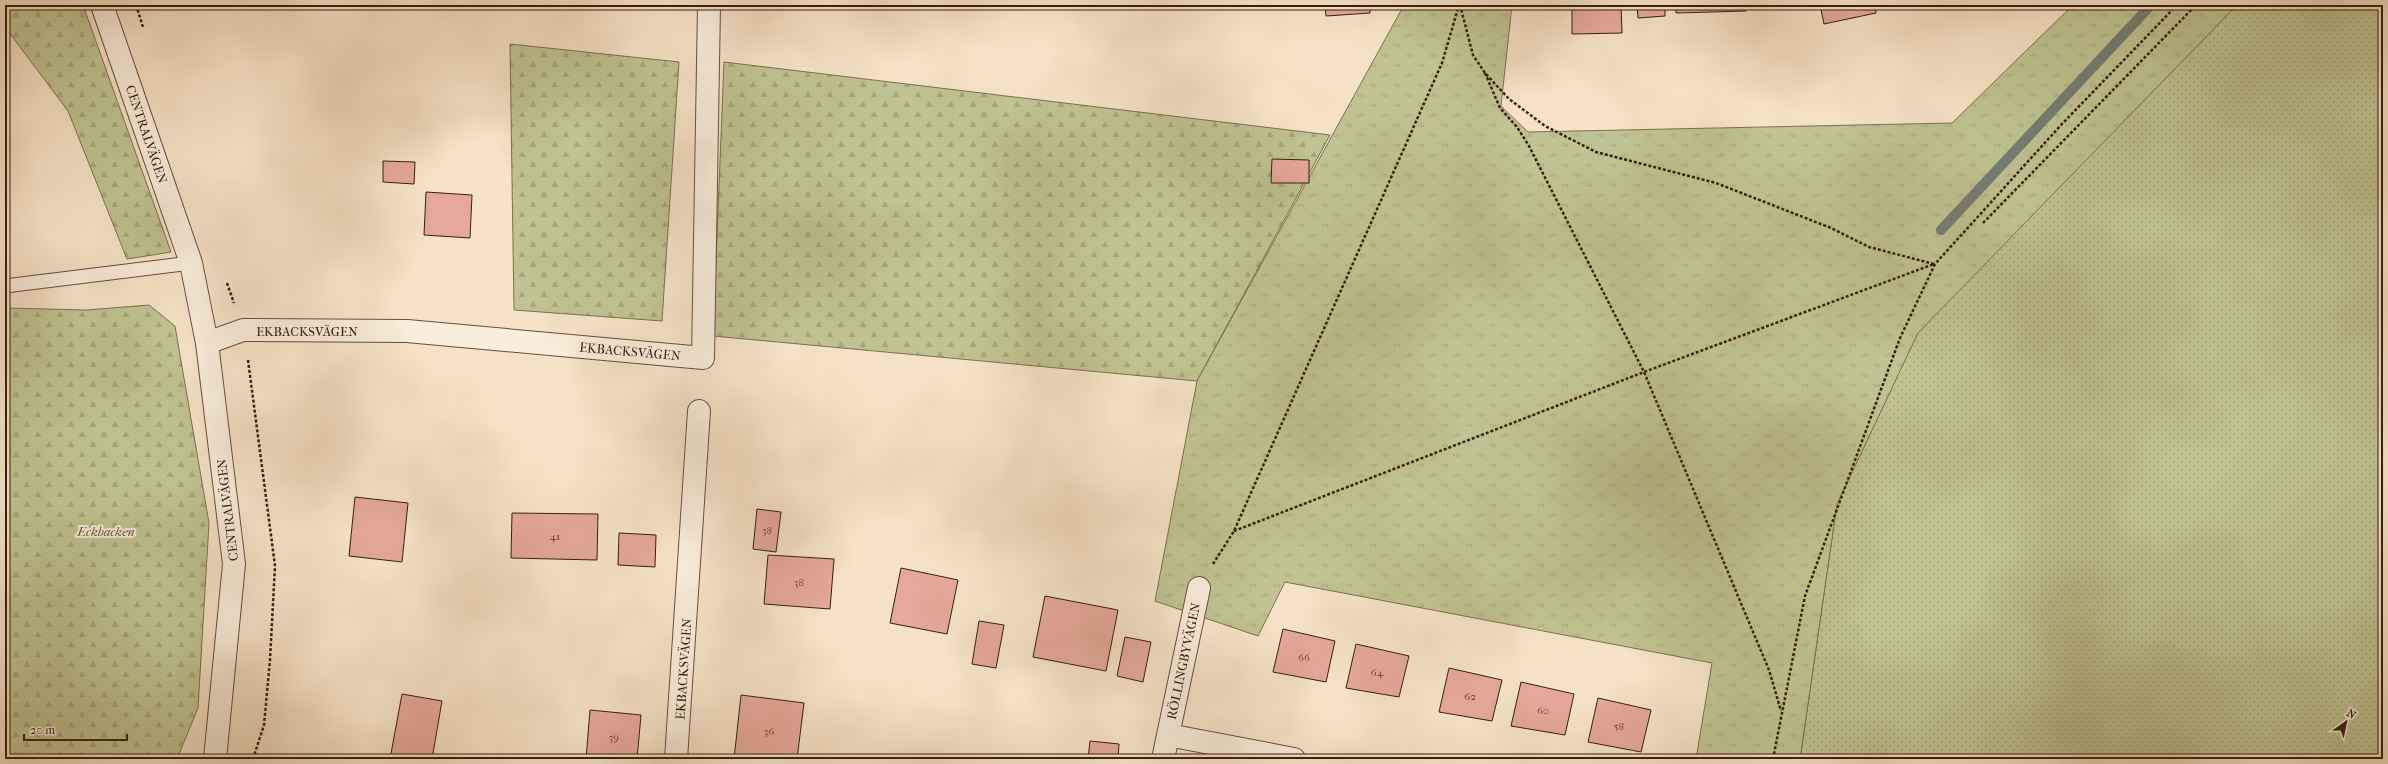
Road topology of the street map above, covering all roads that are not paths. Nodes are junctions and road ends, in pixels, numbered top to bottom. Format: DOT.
graph roads {
  1 [pos="102,5"];
  2 [pos="709,5"];
  3 [pos="192,262"];
  4 [pos="5,286"];
  5 [pos="206,343"];
  6 [pos="699,411"];
  7 [pos="1199,588"];
  8 [pos="1168,735"];
  9 [pos="215,759"];
  10 [pos="676,759"];
  11 [pos="1163,759"];
  12 [pos="1294,759"];
  1 -- 3 [label="street, CENTRALVÄGEN"];
  2 -- 5 [label="street, EKBACKSVÄGEN"];
  3 -- 4 [label="lane"];
  3 -- 5 [label="street, CENTRALVÄGEN"];
  5 -- 9 [label="street, CENTRALVÄGEN"];
  6 -- 10 [label="street, EKBACKSVÄGEN"];
  7 -- 8 [label="street, RÖLLINGBYVÄGEN"];
  8 -- 11 [label="street, RÖLLINGBYVÄGEN"];
  8 -- 12 [label="street, RÖLLINGBYVÄGEN"];
}
